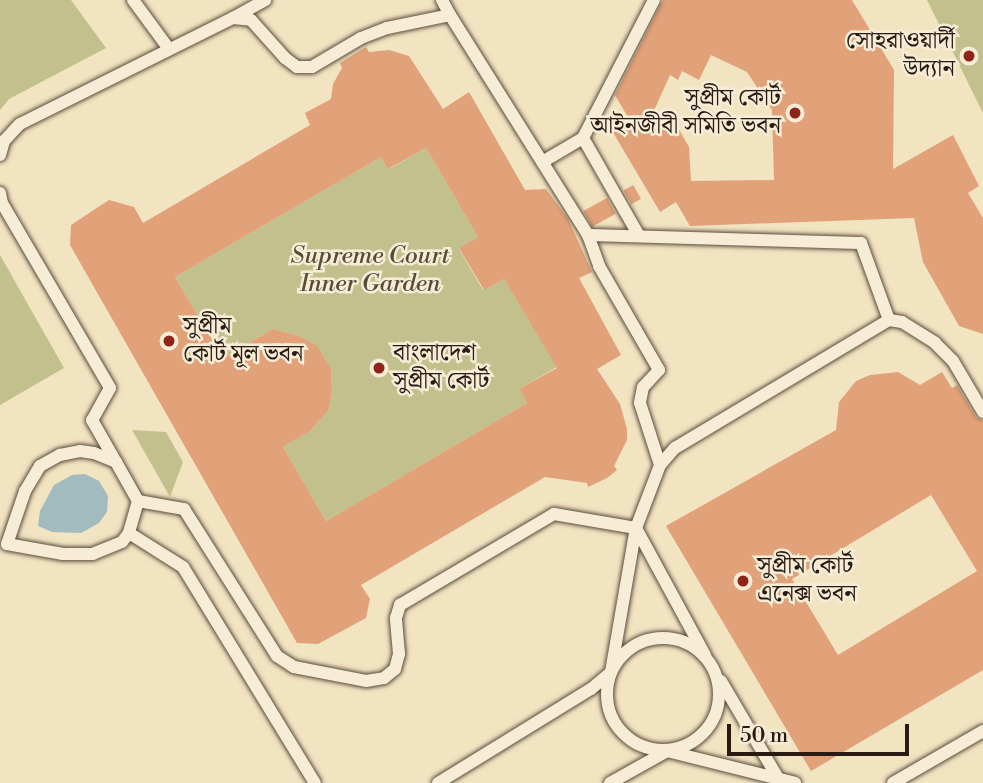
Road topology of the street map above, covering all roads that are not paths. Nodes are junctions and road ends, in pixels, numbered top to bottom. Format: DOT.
graph roads {
  1 [pos="133,0"];
  2 [pos="265,0"];
  3 [pos="442,0"];
  4 [pos="654,0"];
  5 [pos="450,15"];
  6 [pos="233,18"];
  7 [pos="169,49"];
  8 [pos="583,138"];
  9 [pos="0,155"];
  10 [pos="544,161"];
  11 [pos="0,193"];
  12 [pos="638,234"];
  13 [pos="588,235"];
  14 [pos="889,320"];
  15 [pos="983,412"];
  16 [pos="116,462"];
  17 [pos="660,465"];
  18 [pos="138,501"];
  19 [pos="636,528"];
  20 [pos="129,533"];
  21 [pos="3,546"];
  22 [pos="705,655"];
  23 [pos="611,672"];
  24 [pos="716,672"];
  25 [pos="983,731"];
  26 [pos="667,751"];
  27 [pos="778,778"];
  28 [pos="315,783"];
  29 [pos="438,783"];
  30 [pos="610,783"];
  31 [pos="795,783"];
  32 [pos="892,783"];
  1 -- 7 [label="lane"];
  2 -- 6 [label="lane"];
  3 -- 5 [label="lane"];
  4 -- 8 [label="lane"];
  5 -- 6 [label="lane"];
  5 -- 10 [label="lane"];
  6 -- 7 [label="lane"];
  7 -- 9 [label="lane"];
  8 -- 10 [label="lane"];
  8 -- 12 [label="lane"];
  10 -- 13 [label="lane"];
  11 -- 16 [label="lane"];
  12 -- 13 [label="lane"];
  12 -- 14 [label="lane"];
  13 -- 17 [label="lane"];
  14 -- 15 [label="lane"];
  14 -- 17 [label="lane"];
  16 -- 18 [label="lane"];
  16 -- 21 [label="lane"];
  17 -- 19 [label="lane"];
  18 -- 19 [label="lane"];
  18 -- 20 [label="lane"];
  19 -- 22 [label="lane"];
  19 -- 23 [label="lane"];
  20 -- 21 [label="lane"];
  20 -- 28 [label="lane"];
  22 -- 23 [label="lane"];
  22 -- 24 [label="lane"];
  23 -- 26 [label="lane"];
  23 -- 29 [label="lane"];
  24 -- 26 [label="lane"];
  24 -- 27 [label="lane"];
  25 -- 32 [label="lane"];
  26 -- 27 [label="lane"];
  26 -- 30 [label="lane"];
  27 -- 31 [label="lane"];
}
